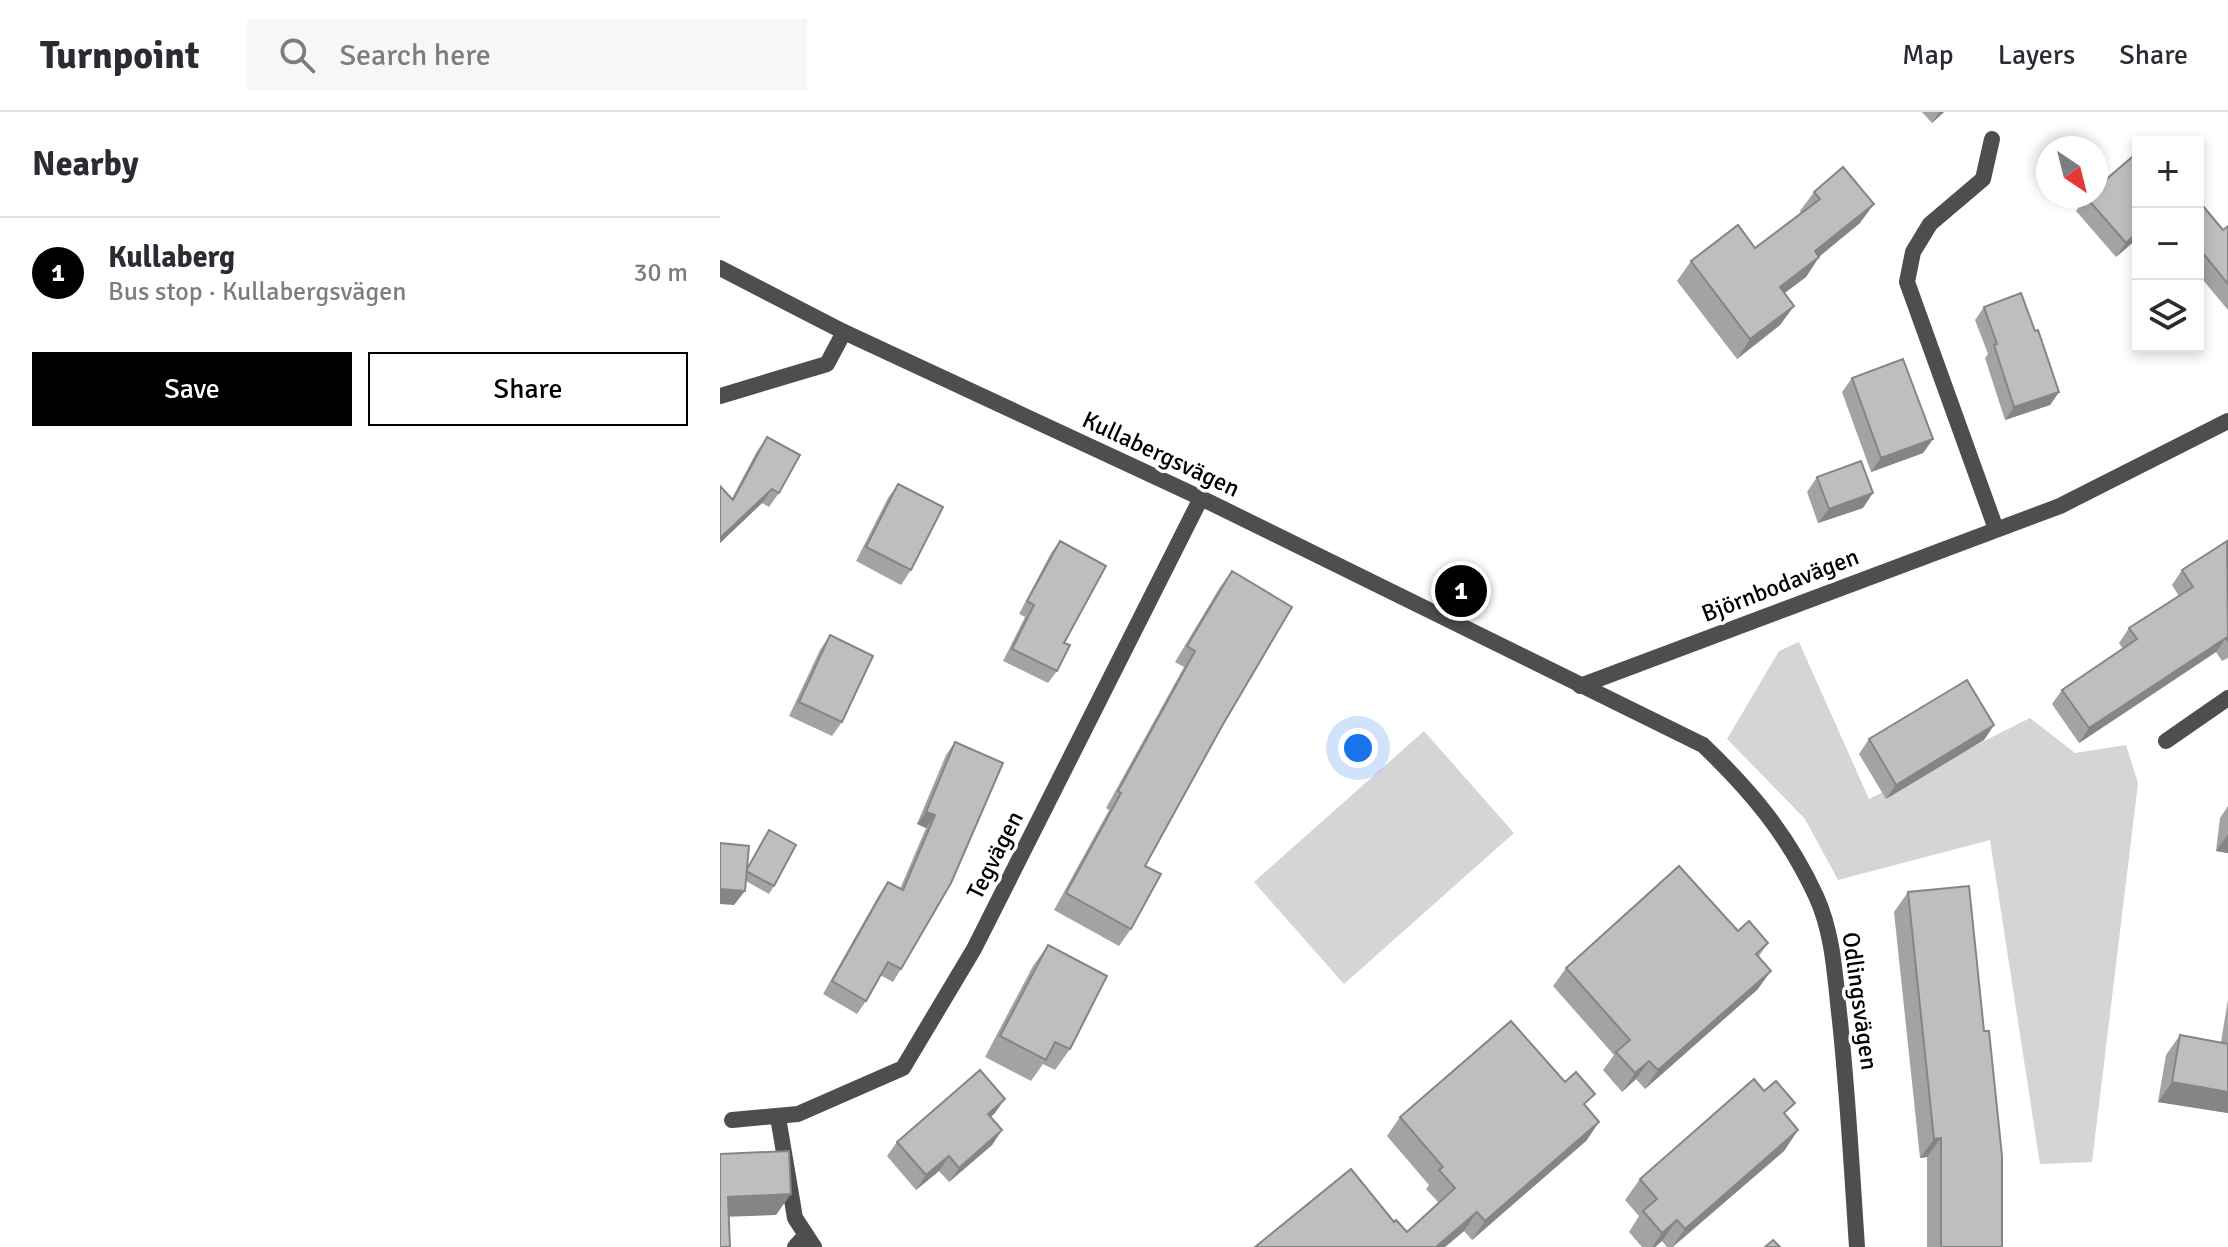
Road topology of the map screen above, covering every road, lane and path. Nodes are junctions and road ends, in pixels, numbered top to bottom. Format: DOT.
graph roads {
  1 [pos="1992,139"];
  2 [pos="720,268"];
  3 [pos="844,332"];
  4 [pos="720,396"];
  5 [pos="2228,421"];
  6 [pos="1201,498"];
  7 [pos="1996,529"];
  8 [pos="1580,686"];
  9 [pos="2228,698"];
  10 [pos="2166,741"];
  11 [pos="778,1117"];
  12 [pos="732,1120"];
  13 [pos="805,1243"];
  14 [pos="1857,1247"];
  1 -- 7 [label="street"];
  2 -- 3 [label="street, Kullabergsvägen"];
  3 -- 4 [label="street"];
  3 -- 6 [label="street, Kullabergsvägen"];
  5 -- 7 [label="street, Björnbodavägen"];
  6 -- 8 [label="street, Kullabergsvägen"];
  6 -- 11 [label="street, Tegvägen"];
  7 -- 8 [label="street, Björnbodavägen"];
  8 -- 14 [label="street, Odlingsvägen"];
  9 -- 10 [label="street"];
  11 -- 12 [label="street, Tegvägen"];
  11 -- 13 [label="street"];
}
